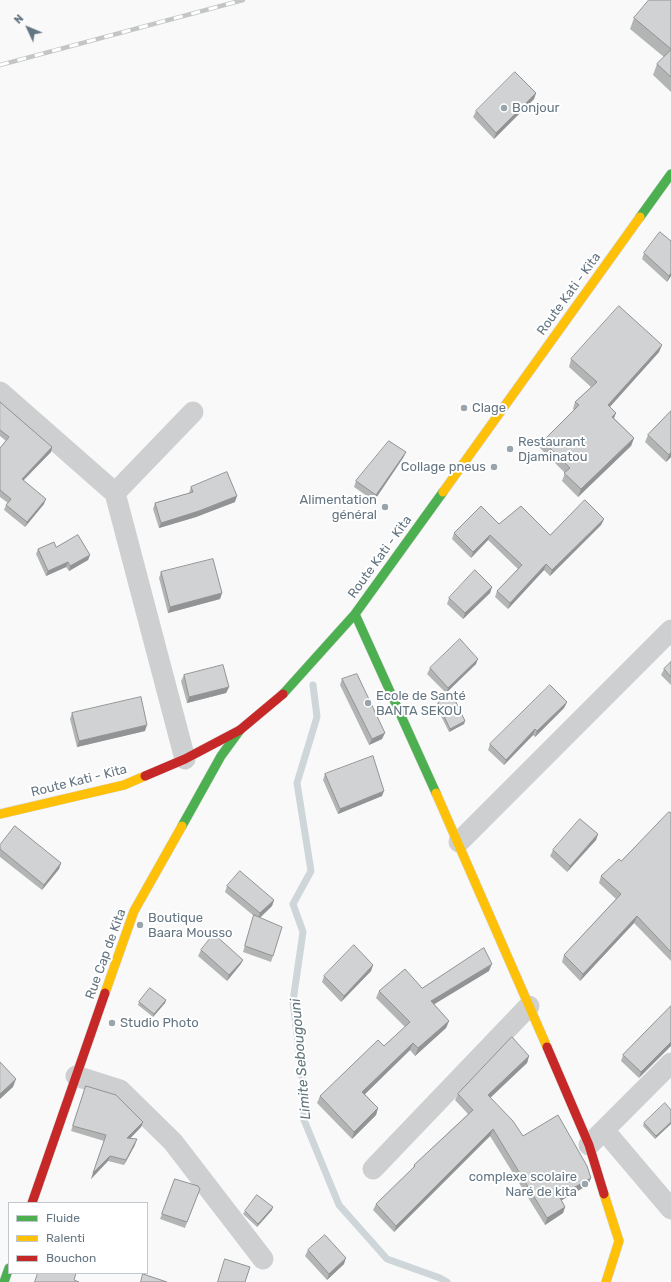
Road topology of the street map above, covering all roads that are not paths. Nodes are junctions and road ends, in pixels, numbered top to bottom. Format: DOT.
graph roads {
  1 [pos="671,174"];
  2 [pos="0,392"];
  3 [pos="193,412"];
  4 [pos="115,493"];
  5 [pos="355,614"];
  6 [pos="671,630"];
  7 [pos="240,730"];
  8 [pos="185,759"];
  9 [pos="0,814"];
  10 [pos="459,842"];
  11 [pos="530,1006"];
  12 [pos="671,1063"];
  13 [pos="76,1076"];
  14 [pos="604,1130"];
  15 [pos="589,1145"];
  16 [pos="373,1170"];
  17 [pos="32,1202"];
  18 [pos="671,1209"];
  19 [pos="263,1259"];
  20 [pos="8,1271"];
  21 [pos="4,1282"];
  22 [pos="606,1282"];
  1 -- 5 [label="street, Route Kati - Kita"];
  2 -- 4 [label="street"];
  3 -- 4 [label="street"];
  4 -- 8 [label="street"];
  5 -- 7 [label="street, Route Kati - Kita"];
  5 -- 10 [label="street"];
  6 -- 10 [label="street"];
  7 -- 8 [label="street, Route Kati - Kita"];
  7 -- 13 [label="street, Rue Cap de Kita"];
  8 -- 9 [label="street, Route Kati - Kita"];
  10 -- 11 [label="street"];
  11 -- 15 [label="street"];
  11 -- 16 [label="street"];
  12 -- 14 [label="street"];
  13 -- 17 [label="street, Rue Cap de Kita"];
  13 -- 19 [label="street"];
  14 -- 15 [label="street"];
  14 -- 18 [label="street"];
  15 -- 22 [label="street"];
  20 -- 21 [label="street"];
}
